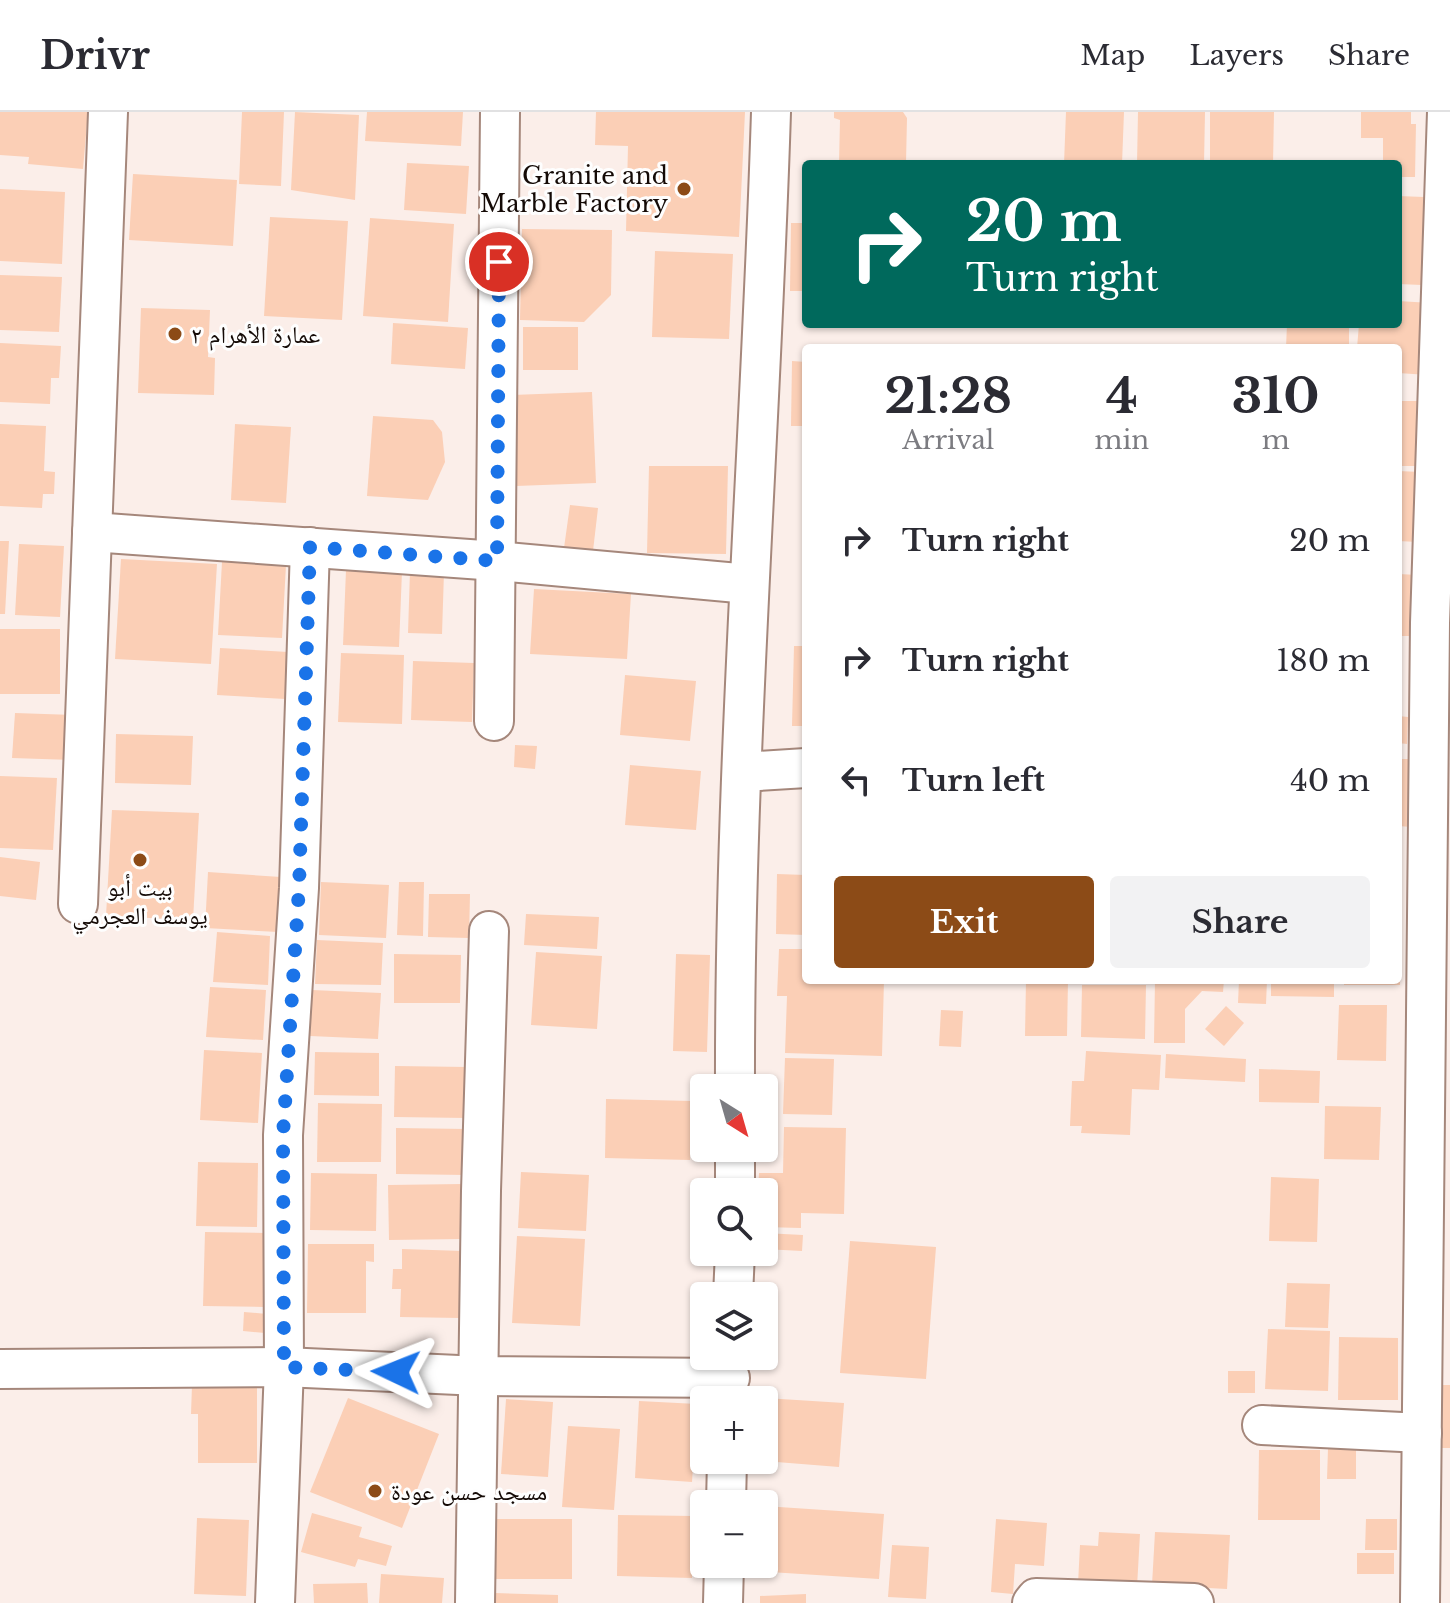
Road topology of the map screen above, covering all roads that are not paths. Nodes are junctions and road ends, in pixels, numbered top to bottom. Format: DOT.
graph roads {
  1 [pos="108,112"];
  2 [pos="500,112"];
  3 [pos="771,112"];
  4 [pos="1447,112"];
  5 [pos="92,532"];
  6 [pos="310,547"];
  7 [pos="497,561"];
  8 [pos="749,584"];
  9 [pos="494,721"];
  10 [pos="802,768"];
  11 [pos="742,772"];
  12 [pos="78,904"];
  13 [pos="489,931"];
  14 [pos="735,1074"];
  15 [pos="1438,1131"];
  16 [pos="284,1367"];
  17 [pos="0,1369"];
  18 [pos="480,1376"];
  19 [pos="730,1378"];
  20 [pos="1262,1425"];
  21 [pos="1422,1433"];
  22 [pos="724,1578"];
  23 [pos="275,1603"];
  24 [pos="475,1603"];
  25 [pos="723,1603"];
  26 [pos="1032,1603"];
  27 [pos="1194,1603"];
  28 [pos="1420,1603"];
  1 -- 5 [label="street"];
  2 -- 7 [label="street"];
  3 -- 8 [label="street"];
  4 -- 15 [label="street"];
  5 -- 6 [label="street"];
  5 -- 12 [label="street"];
  6 -- 7 [label="street"];
  6 -- 16 [label="street"];
  7 -- 8 [label="street"];
  7 -- 9 [label="street"];
  8 -- 11 [label="street"];
  10 -- 11 [label="street"];
  11 -- 14 [label="street"];
  13 -- 18 [label="street"];
  15 -- 21 [label="street"];
  16 -- 17 [label="street"];
  16 -- 18 [label="street"];
  16 -- 23 [label="street"];
  18 -- 19 [label="street"];
  18 -- 24 [label="street"];
  20 -- 21 [label="street"];
  21 -- 28 [label="street"];
  22 -- 25 [label="street"];
  26 -- 27 [label="street"];
}
